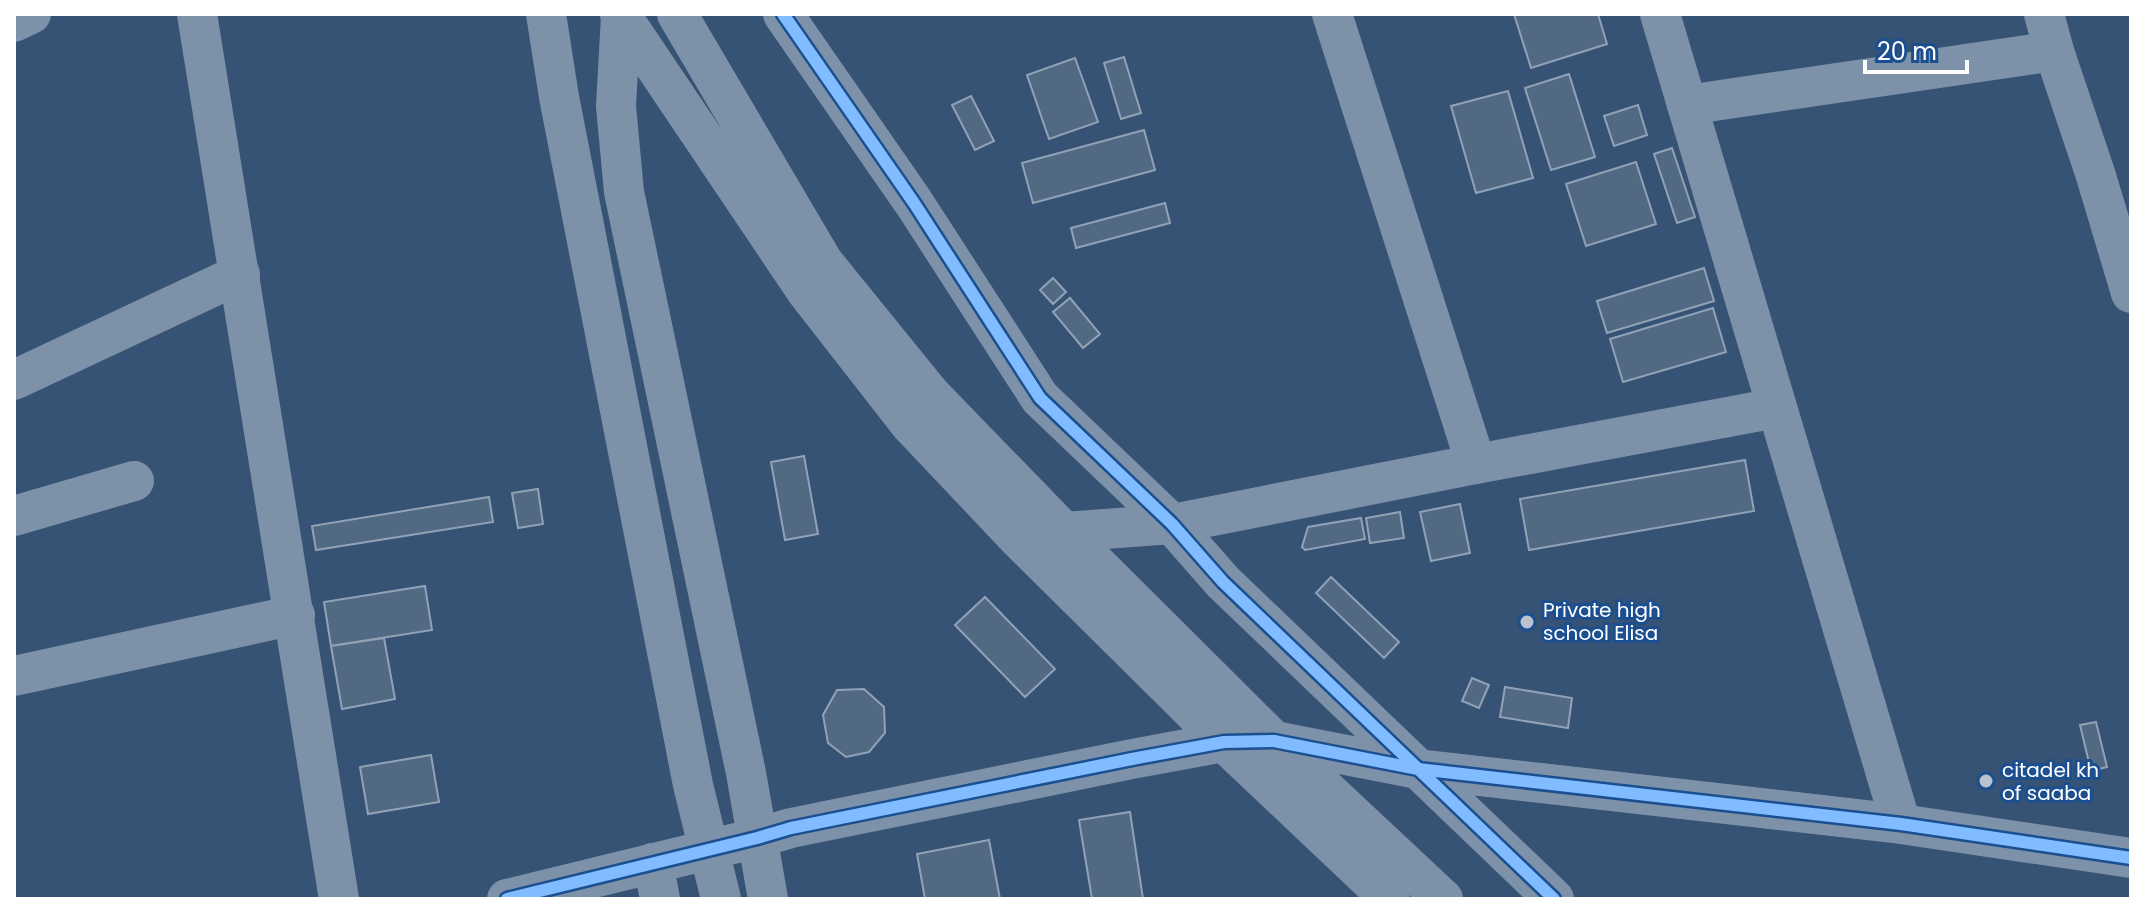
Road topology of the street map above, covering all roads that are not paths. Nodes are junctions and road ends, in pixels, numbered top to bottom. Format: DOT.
graph roads {
  1 [pos="31,14"];
  2 [pos="197,14"];
  3 [pos="546,14"];
  4 [pos="677,14"];
  5 [pos="783,14"];
  6 [pos="1332,14"];
  7 [pos="1660,14"];
  8 [pos="622,15"];
  9 [pos="14,22"];
  10 [pos="2049,33"];
  11 [pos="1687,105"];
  12 [pos="2114,171"];
  13 [pos="240,274"];
  14 [pos="2131,293"];
  15 [pos="14,380"];
  16 [pos="1776,408"];
  17 [pos="1476,464"];
  18 [pos="134,481"];
  19 [pos="14,516"];
  20 [pos="1172,524"];
  21 [pos="1064,532"];
  22 [pos="295,615"];
  23 [pos="14,676"];
  24 [pos="1274,741"];
  25 [pos="1224,742"];
  26 [pos="1418,769"];
  27 [pos="1901,824"];
  28 [pos="757,838"];
  29 [pos="710,850"];
  30 [pos="2131,858"];
  31 [pos="657,881"];
  32 [pos="339,899"];
  33 [pos="507,899"];
  34 [pos="721,899"];
  35 [pos="768,899"];
  36 [pos="1390,899"];
  37 [pos="1443,899"];
  38 [pos="1554,899"];
  1 -- 9 [label="street"];
  2 -- 13 [label="street"];
  3 -- 29 [label="street"];
  4 -- 21 [label="street"];
  5 -- 20 [label="street"];
  6 -- 17 [label="street"];
  7 -- 11 [label="street"];
  8 -- 25 [label="street"];
  8 -- 28 [label="street"];
  10 -- 11 [label="street"];
  10 -- 12 [label="street"];
  11 -- 16 [label="street"];
  12 -- 14 [label="street"];
  13 -- 15 [label="street"];
  13 -- 22 [label="street"];
  16 -- 17 [label="street"];
  16 -- 27 [label="street"];
  17 -- 20 [label="street"];
  18 -- 19 [label="street"];
  20 -- 21 [label="street"];
  20 -- 26 [label="street"];
  21 -- 24 [label="street"];
  22 -- 23 [label="street"];
  22 -- 32 [label="street"];
  24 -- 25 [label="street"];
  24 -- 26 [label="street"];
  24 -- 37 [label="street"];
  25 -- 28 [label="street"];
  25 -- 36 [label="street"];
  26 -- 27 [label="street"];
  26 -- 38 [label="street"];
  27 -- 30 [label="street"];
  28 -- 29 [label="street"];
  28 -- 35 [label="street"];
  29 -- 31 [label="street"];
  29 -- 34 [label="street"];
  31 -- 33 [label="street"];
}
